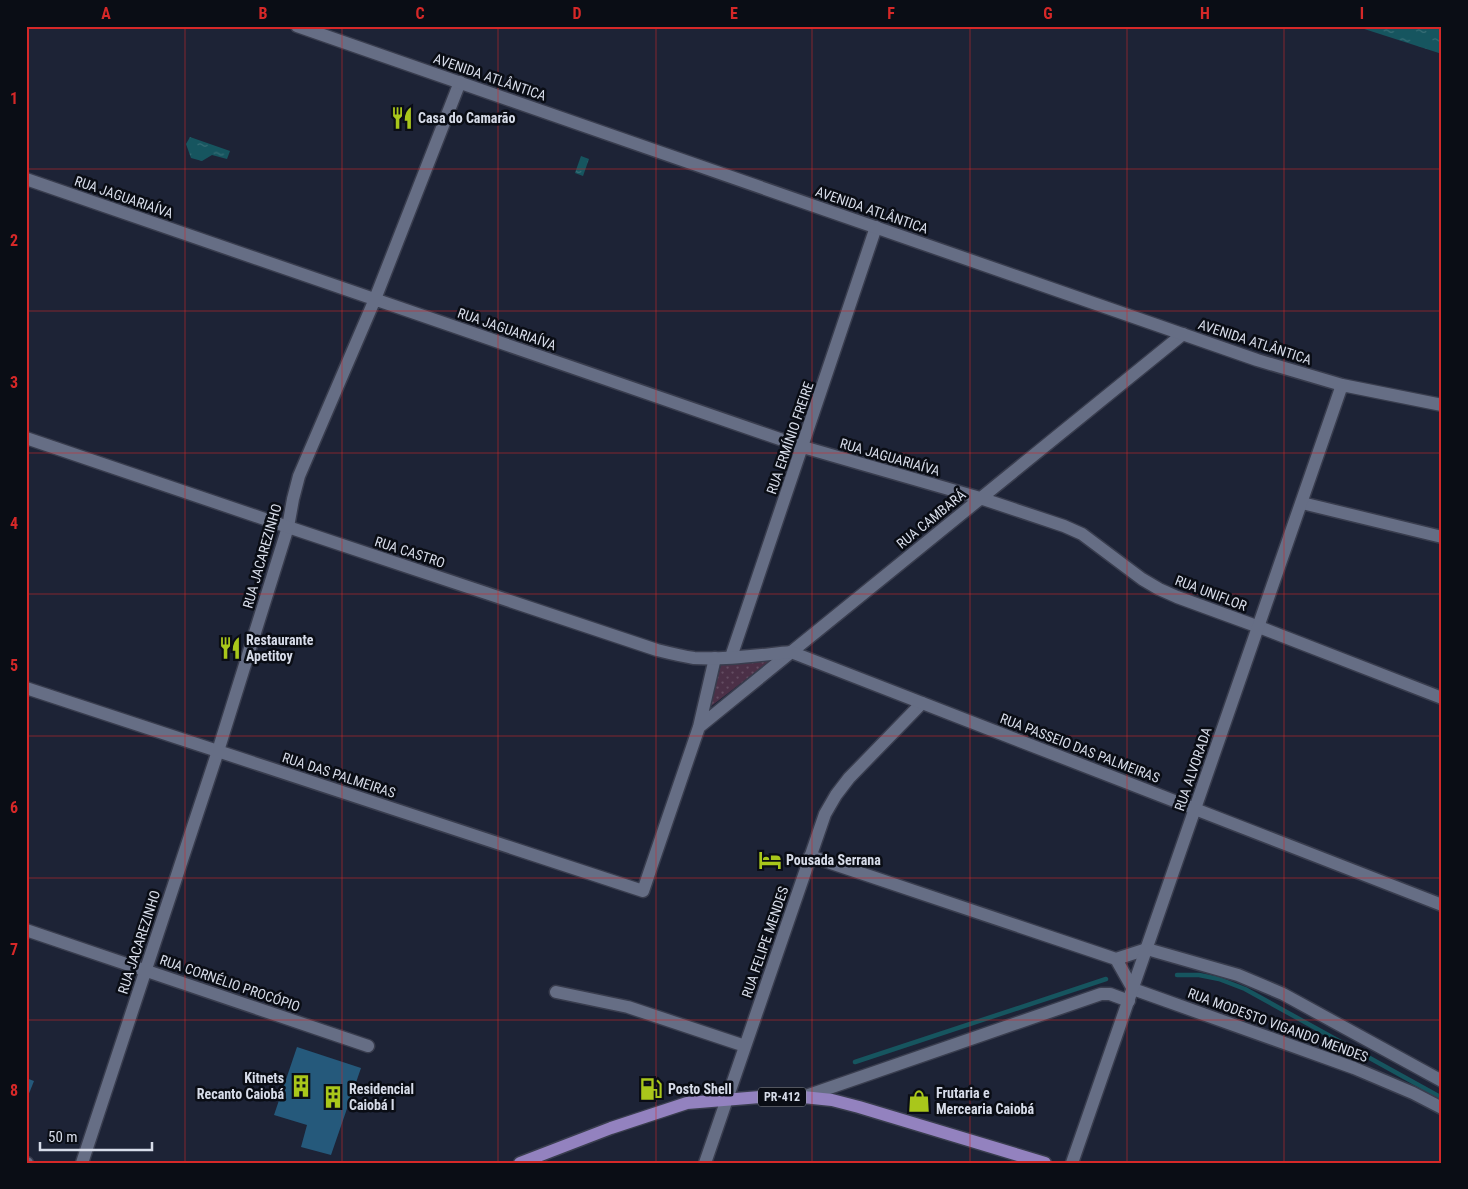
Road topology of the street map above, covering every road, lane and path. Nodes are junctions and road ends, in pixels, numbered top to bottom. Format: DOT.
graph roads {
  1 [pos="297,26"];
  2 [pos="460,82"];
  3 [pos="26,180"];
  4 [pos="876,227"];
  5 [pos="375,299"];
  6 [pos="1183,334"];
  7 [pos="1342,385"];
  8 [pos="1442,405"];
  9 [pos="26,438"];
  10 [pos="803,447"];
  11 [pos="980,498"];
  12 [pos="1302,502"];
  13 [pos="288,527"];
  14 [pos="1442,537"];
  15 [pos="1259,627"];
  16 [pos="791,652"];
  17 [pos="731,657"];
  18 [pos="715,658"];
  19 [pos="26,688"];
  20 [pos="1442,698"];
  21 [pos="922,703"];
  22 [pos="699,727"];
  23 [pos="218,751"];
  24 [pos="1195,809"];
  25 [pos="810,856"];
  26 [pos="1442,905"];
  27 [pos="26,930"];
  28 [pos="1147,949"];
  29 [pos="1116,959"];
  30 [pos="146,970"];
  31 [pos="556,992"];
  32 [pos="1131,995"];
  33 [pos="368,1046"];
  34 [pos="745,1046"];
  35 [pos="1442,1081"];
  36 [pos="803,1097"];
  37 [pos="727,1100"];
  38 [pos="1442,1108"];
  39 [pos="82,1163"];
  40 [pos="520,1163"];
  41 [pos="705,1163"];
  42 [pos="1045,1163"];
  43 [pos="1072,1163"];
  1 -- 2 [label="street, AVENIDA ATLÂNTICA"];
  2 -- 4 [label="street, AVENIDA ATLÂNTICA"];
  2 -- 5 [label="street, RUA JACAREZINHO"];
  3 -- 5 [label="street, RUA JAGUARIAÍVA"];
  4 -- 6 [label="street, AVENIDA ATLÂNTICA"];
  4 -- 10 [label="street, RUA ERMÍNIO FREIRE"];
  5 -- 10 [label="street, RUA JAGUARIAÍVA"];
  5 -- 13 [label="street, RUA JACAREZINHO"];
  6 -- 7 [label="street, AVENIDA ATLÂNTICA"];
  6 -- 11 [label="street, RUA CAMBARÁ"];
  7 -- 8 [label="street, AVENIDA ATLÂNTICA"];
  7 -- 12 [label="street, RUA ALVORADA"];
  9 -- 13 [label="street, RUA CASTRO"];
  10 -- 11 [label="street, RUA JAGUARIAÍVA"];
  10 -- 17 [label="street, RUA ERMÍNIO FREIRE"];
  11 -- 15 [label="street, RUA UNIFLOR"];
  11 -- 16 [label="street, RUA CAMBARÁ"];
  12 -- 14 [label="street"];
  12 -- 15 [label="street, RUA ALVORADA"];
  13 -- 18 [label="street, RUA CASTRO"];
  13 -- 23 [label="street, RUA JACAREZINHO"];
  15 -- 20 [label="street, RUA UNIFLOR"];
  15 -- 24 [label="street, RUA ALVORADA"];
  16 -- 17 [label="street, RUA CASTRO"];
  16 -- 21 [label="street, RUA PASSEIO DAS PALMEIRAS"];
  16 -- 22 [label="street, RUA CAMBARÁ"];
  17 -- 18 [label="street, RUA CASTRO"];
  18 -- 22 [label="street"];
  19 -- 23 [label="street, RUA DAS PALMEIRAS"];
  21 -- 24 [label="street, RUA PASSEIO DAS PALMEIRAS"];
  21 -- 25 [label="street, RUA FELIPE MENDES"];
  22 -- 23 [label="street, RUA DAS PALMEIRAS"];
  23 -- 30 [label="street, RUA JACAREZINHO"];
  24 -- 26 [label="street, RUA PASSEIO DAS PALMEIRAS"];
  24 -- 28 [label="street, RUA ALVORADA"];
  25 -- 29 [label="street"];
  25 -- 34 [label="street, RUA FELIPE MENDES"];
  27 -- 30 [label="street, RUA CORNÉLIO PROCÓPIO"];
  28 -- 29 [label="street"];
  28 -- 32 [label="street, RUA ALVORADA"];
  28 -- 35 [label="street, RUA MODESTO VIGANDO MENDES"];
  29 -- 32 [label="street"];
  30 -- 33 [label="street, RUA CORNÉLIO PROCÓPIO"];
  30 -- 39 [label="street, RUA JACAREZINHO"];
  31 -- 34 [label="street"];
  32 -- 36 [label="street, RUA MODESTO VIGANDO MENDES"];
  32 -- 38 [label="street, RUA MODESTO VIGANDO MENDES"];
  32 -- 43 [label="street, RUA ALVORADA"];
  34 -- 37 [label="street, RUA FELIPE MENDES"];
  36 -- 37 [label="main road, PR-412"];
  36 -- 42 [label="main road, PR-412"];
  37 -- 40 [label="main road, PR-412"];
  37 -- 41 [label="street, RUA FELIPE MENDES"];
}
